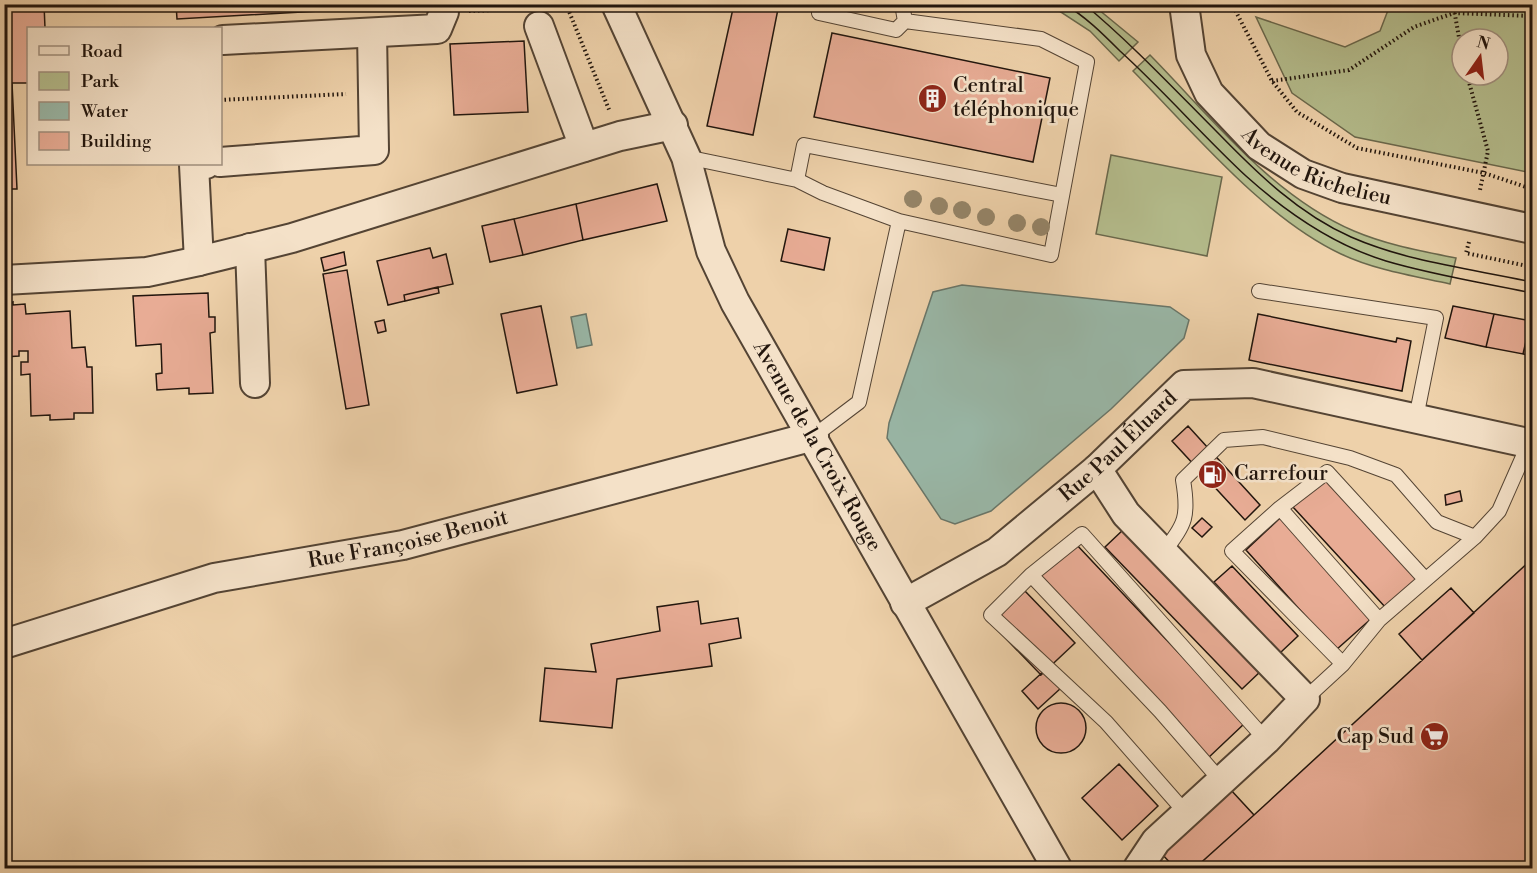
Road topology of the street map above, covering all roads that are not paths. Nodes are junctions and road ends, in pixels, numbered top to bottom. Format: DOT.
graph roads {
  1 [pos="616,4"];
  2 [pos="821,4"];
  3 [pos="902,4"];
  4 [pos="444,8"];
  5 [pos="1185,8"];
  6 [pos="530,18"];
  7 [pos="904,21"];
  8 [pos="372,33"];
  9 [pos="223,40"];
  10 [pos="673,125"];
  11 [pos="584,147"];
  12 [pos="686,157"];
  13 [pos="222,162"];
  14 [pos="194,165"];
  15 [pos="797,180"];
  16 [pos="1062,195"];
  17 [pos="898,221"];
  18 [pos="1533,229"];
  19 [pos="250,248"];
  20 [pos="199,261"];
  21 [pos="4,280"];
  22 [pos="1259,291"];
  23 [pos="255,383"];
  24 [pos="1416,418"];
  25 [pos="814,436"];
  26 [pos="1531,443"];
  27 [pos="1097,469"];
  28 [pos="1280,508"];
  29 [pos="1475,537"];
  30 [pos="1163,552"];
  31 [pos="1031,575"];
  32 [pos="1425,579"];
  33 [pos="905,603"];
  34 [pos="1379,620"];
  35 [pos="4,644"];
  36 [pos="1343,664"];
  37 [pos="1305,699"];
  38 [pos="1266,740"];
  39 [pos="1221,782"];
  40 [pos="1186,813"];
  41 [pos="1057,868"];
  42 [pos="1138,868"];
  1 -- 10 [label="street, Avenue de la Croix Rouge"];
  2 -- 7 [label="lane"];
  3 -- 7 [label="lane"];
  4 -- 8 [label="street"];
  5 -- 18 [label="street, Avenue Richelieu"];
  6 -- 11 [label="street"];
  7 -- 16 [label="lane"];
  8 -- 9 [label="street"];
  8 -- 13 [label="street"];
  10 -- 11 [label="street"];
  10 -- 12 [label="street, Avenue de la Croix Rouge"];
  11 -- 19 [label="street"];
  12 -- 15 [label="lane"];
  12 -- 25 [label="street, Avenue de la Croix Rouge"];
  14 -- 20 [label="street"];
  15 -- 16 [label="lane"];
  15 -- 17 [label="lane"];
  16 -- 17 [label="lane"];
  17 -- 25 [label="lane"];
  19 -- 20 [label="street"];
  19 -- 23 [label="street"];
  20 -- 21 [label="street"];
  22 -- 24 [label="lane"];
  24 -- 26 [label="street, Rue Paul Éluard"];
  24 -- 27 [label="street, Rue Paul Éluard"];
  25 -- 33 [label="street, Avenue de la Croix Rouge"];
  25 -- 35 [label="street, Rue Françoise Benoit"];
  26 -- 29 [label="lane"];
  27 -- 30 [label="street"];
  27 -- 33 [label="street, Rue Paul Éluard"];
  28 -- 32 [label="lane"];
  28 -- 34 [label="lane"];
  28 -- 36 [label="lane"];
  29 -- 30 [label="lane"];
  29 -- 32 [label="lane"];
  30 -- 37 [label="street"];
  31 -- 38 [label="lane"];
  31 -- 39 [label="lane"];
  31 -- 40 [label="lane"];
  32 -- 34 [label="lane"];
  33 -- 41 [label="street, Avenue de la Croix Rouge"];
  34 -- 36 [label="lane"];
  36 -- 37 [label="lane"];
  37 -- 38 [label="street"];
  38 -- 39 [label="street"];
  39 -- 40 [label="street"];
  40 -- 42 [label="street"];
}
